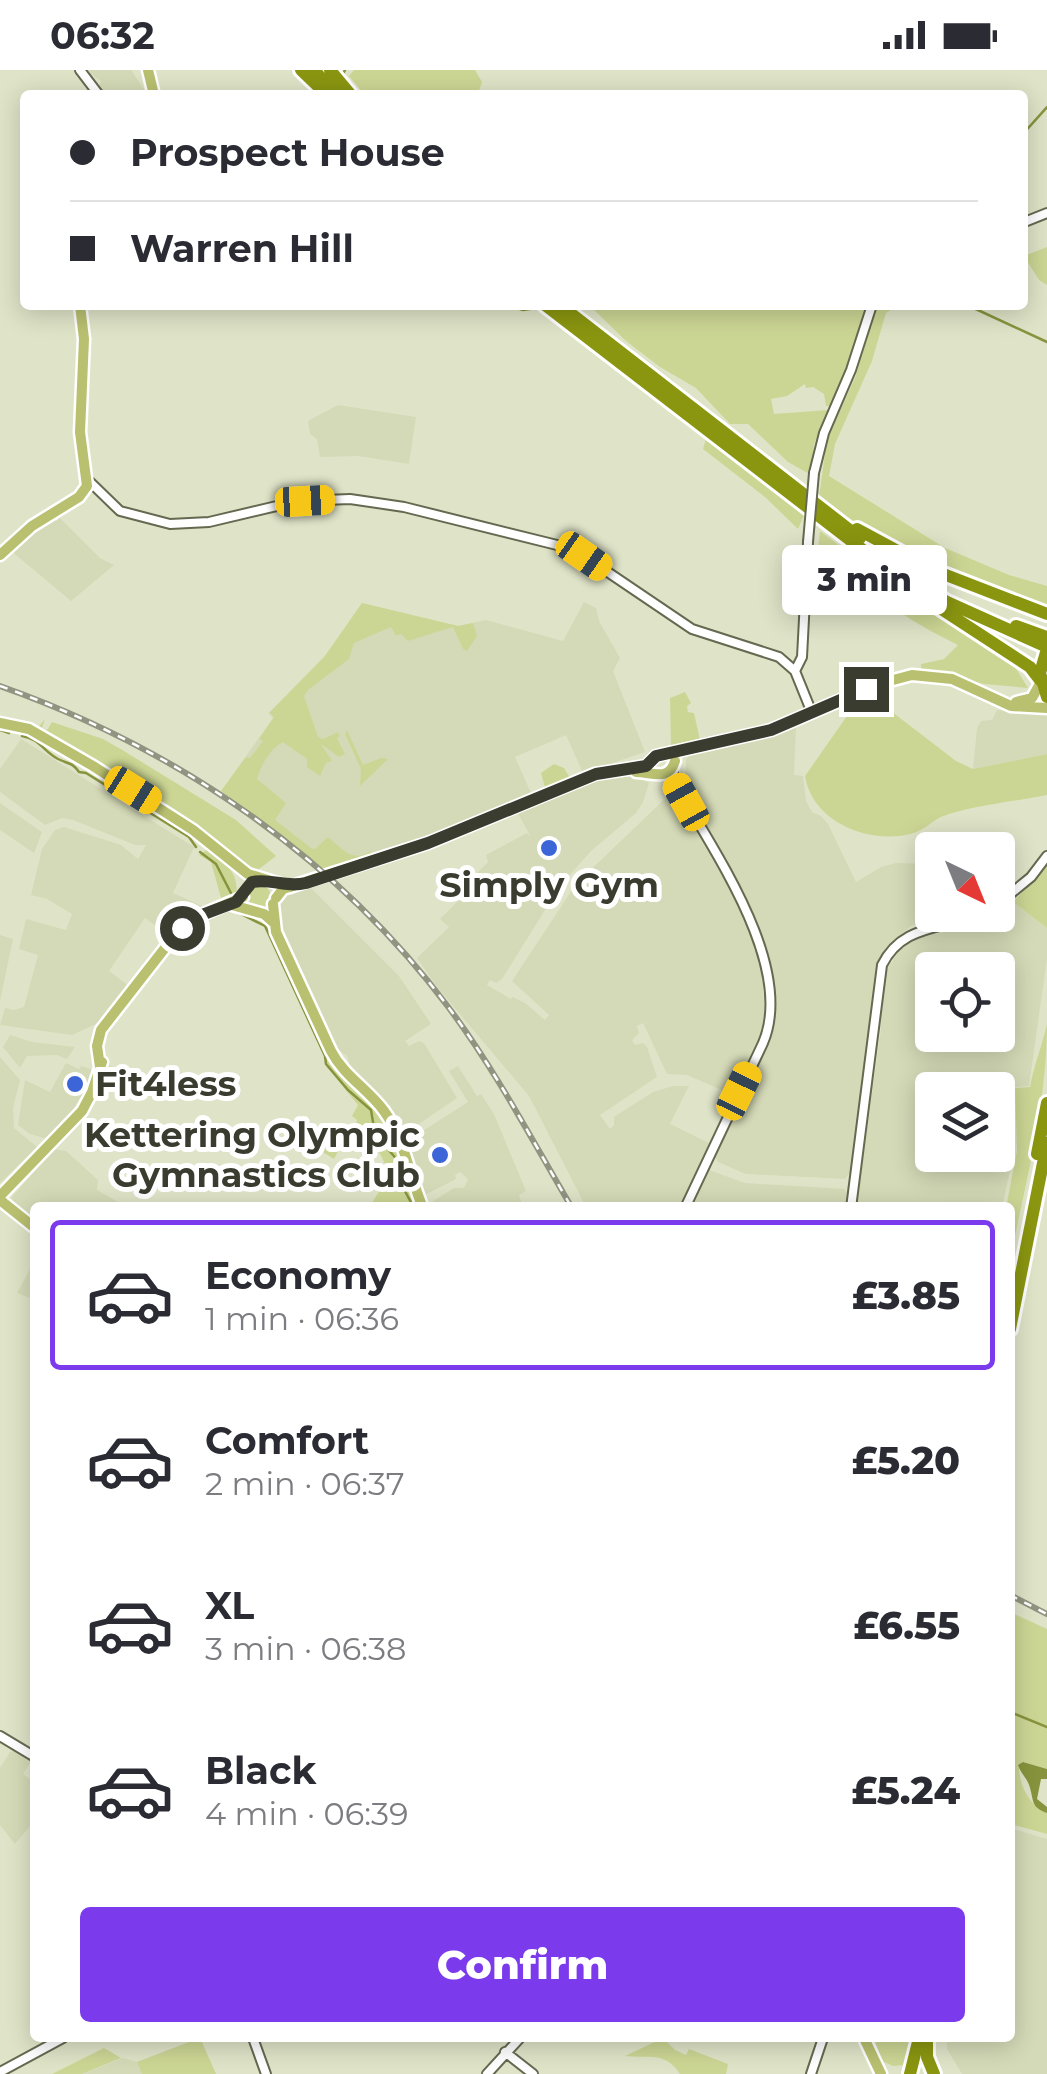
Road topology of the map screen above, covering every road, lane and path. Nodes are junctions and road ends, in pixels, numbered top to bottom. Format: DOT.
graph roads {
  1 [pos="80,70"];
  2 [pos="301,70"];
  3 [pos="314,70"];
  4 [pos="330,70"];
  5 [pos="95,90"];
  6 [pos="323,90"];
  7 [pos="332,90"];
  8 [pos="348,90"];
  9 [pos="81,310"];
  10 [pos="552,310"];
  11 [pos="566,310"];
  12 [pos="870,310"];
  13 [pos="86,486"];
  14 [pos="830,519"];
  15 [pos="0,555"];
  16 [pos="1047,614"];
  17 [pos="1047,637"];
  18 [pos="1046,650"];
  19 [pos="795,671"];
  20 [pos="1040,681"];
  21 [pos="1047,697"];
  22 [pos="995,699"];
  23 [pos="1047,708"];
  24 [pos="812,714"];
  25 [pos="0,722"];
  26 [pos="669,765"];
  27 [pos="647,769"];
  28 [pos="1047,856"];
  29 [pos="238,868"];
  30 [pos="263,881"];
  31 [pos="291,887"];
  32 [pos="1015,890"];
  33 [pos="238,900"];
  34 [pos="274,901"];
  35 [pos="254,912"];
  36 [pos="273,922"];
  37 [pos="915,932"];
  38 [pos="1047,1103"];
  39 [pos="1047,1143"];
  40 [pos="4,1186"];
  41 [pos="0,1198"];
  42 [pos="421,1202"];
  43 [pos="689,1202"];
  44 [pos="852,1202"];
  45 [pos="5,1209"];
  46 [pos="30,1225"];
  47 [pos="1015,1264"];
  48 [pos="1015,1305"];
  49 [pos="0,1736"];
  50 [pos="30,1754"];
  51 [pos="56,2042"];
  52 [pos="254,2042"];
  53 [pos="516,2042"];
  54 [pos="822,2042"];
  55 [pos="866,2042"];
  56 [pos="917,2042"];
  57 [pos="927,2042"];
  58 [pos="505,2052"];
  59 [pos="874,2062"];
  60 [pos="0,2072"];
  61 [pos="266,2074"];
  62 [pos="487,2074"];
  63 [pos="533,2074"];
  64 [pos="811,2074"];
  65 [pos="881,2074"];
  66 [pos="890,2074"];
  67 [pos="912,2074"];
  68 [pos="932,2074"];
  1 -- 5 [label="street"];
  2 -- 6 [label="highway"];
  3 -- 7 [label="highway"];
  4 -- 8 [label="highway"];
  9 -- 13 [label="main road"];
  10 -- 14 [label="highway"];
  11 -- 14 [label="highway"];
  12 -- 19 [label="street, bridge"];
  13 -- 15 [label="main road"];
  13 -- 19 [label="street"];
  14 -- 16 [label="highway"];
  14 -- 17 [label="highway"];
  14 -- 18 [label="highway"];
  14 -- 20 [label="highway"];
  18 -- 20 [label="highway"];
  19 -- 24 [label="street"];
  20 -- 21 [label="highway"];
  20 -- 22 [label="main road"];
  22 -- 23 [label="main road"];
  22 -- 24 [label="main road"];
  24 -- 26 [label="main road"];
  25 -- 29 [label="main road"];
  26 -- 27 [label="main road"];
  26 -- 27 [label="main road"];
  26 -- 43 [label="street"];
  27 -- 31 [label="main road"];
  28 -- 32 [label="street"];
  29 -- 30 [label="main road"];
  29 -- 33 [label="main road"];
  30 -- 31 [label="main road"];
  30 -- 33 [label="main road"];
  30 -- 34 [label="main road"];
  31 -- 34 [label="main road"];
  33 -- 35 [label="main road"];
  33 -- 40 [label="main road"];
  34 -- 35 [label="main road"];
  34 -- 36 [label="main road"];
  35 -- 36 [label="main road"];
  36 -- 42 [label="main road"];
  37 -- 44 [label="street"];
  38 -- 47 [label="highway"];
  39 -- 48 [label="highway"];
  40 -- 41 [label="main road"];
  40 -- 45 [label="main road"];
  41 -- 45 [label="main road"];
  45 -- 46 [label="main road"];
  49 -- 50 [label="street"];
  51 -- 60 [label="street"];
  52 -- 61 [label="street"];
  53 -- 58 [label="street"];
  54 -- 64 [label="street"];
  55 -- 59 [label="main road"];
  56 -- 67 [label="highway"];
  57 -- 68 [label="highway"];
  58 -- 62 [label="street"];
  58 -- 63 [label="street"];
  59 -- 65 [label="main road"];
  59 -- 66 [label="main road"];
  67 -- 68 [label="highway"];
}
